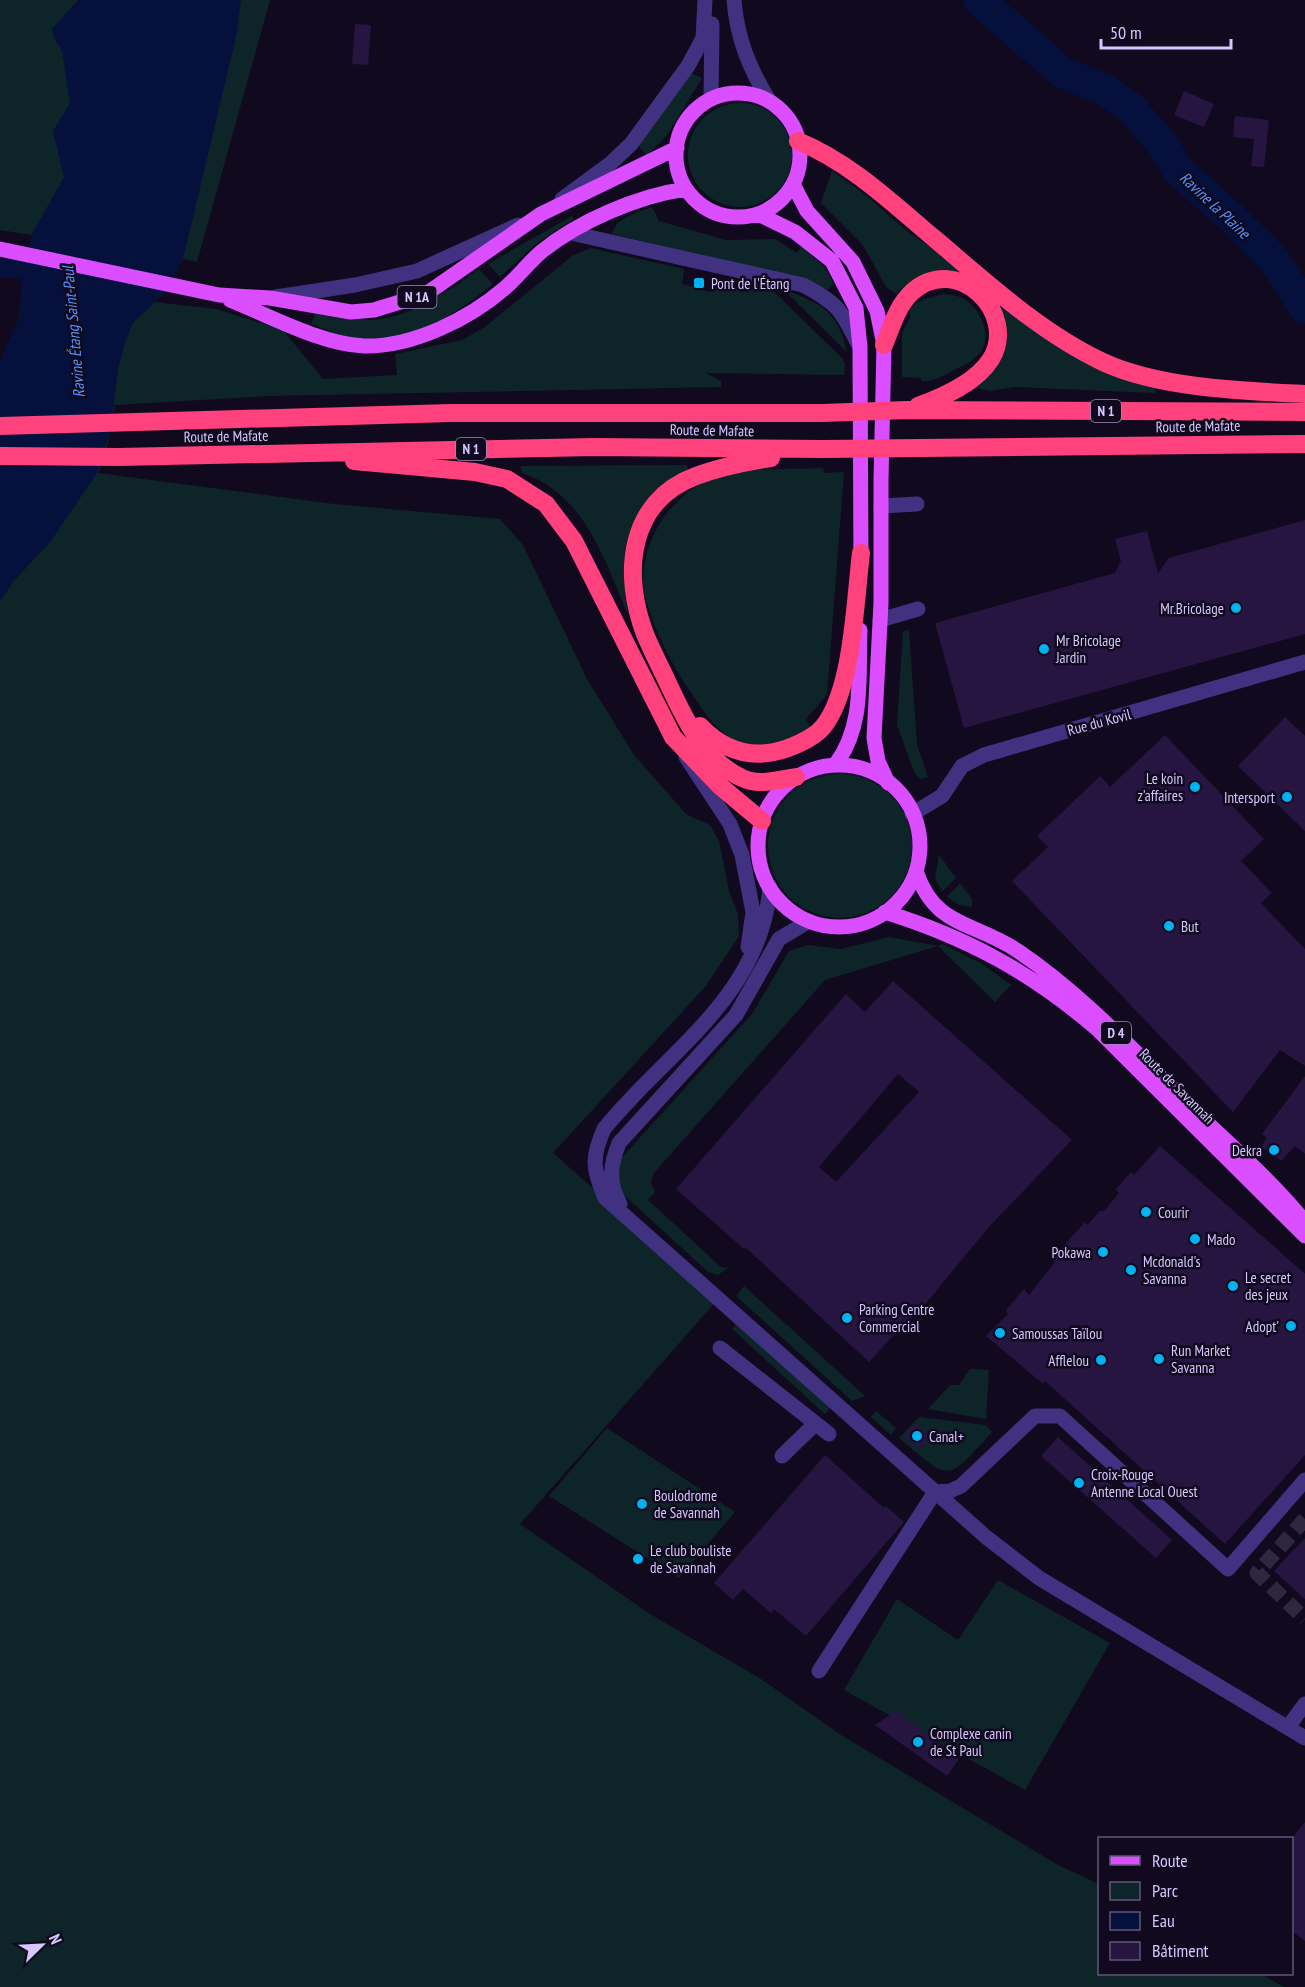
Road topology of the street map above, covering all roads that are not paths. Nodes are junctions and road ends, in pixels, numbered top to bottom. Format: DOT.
graph roads {
  1 [pos="705,0"];
  2 [pos="712,0"];
  3 [pos="734,0"];
  4 [pos="744,0"];
  5 [pos="711,99"];
  6 [pos="770,102"];
  7 [pos="798,141"];
  8 [pos="677,148"];
  9 [pos="793,184"];
  10 [pos="686,189"];
  11 [pos="541,214"];
  12 [pos="758,214"];
  13 [pos="571,232"];
  14 [pos="499,238"];
  15 [pos="0,249"];
  16 [pos="219,295"];
  17 [pos="270,298"];
  18 [pos="884,345"];
  19 [pos="860,347"];
  20 [pos="1305,394"];
  21 [pos="908,410"];
  22 [pos="1305,411"];
  23 [pos="0,426"];
  24 [pos="1305,444"];
  25 [pos="823,449"];
  26 [pos="253,453"];
  27 [pos="0,456"];
  28 [pos="917,504"];
  29 [pos="881,506"];
  30 [pos="861,553"];
  31 [pos="918,609"];
  32 [pos="880,620"];
  33 [pos="1305,662"];
  34 [pos="674,698"];
  35 [pos="673,737"];
  36 [pos="835,765"];
  37 [pos="796,777"];
  38 [pos="888,783"];
  39 [pos="912,814"];
  40 [pos="762,821"];
  41 [pos="916,870"];
  42 [pos="770,887"];
  43 [pos="885,912"];
  44 [pos="809,921"];
  45 [pos="746,963"];
  46 [pos="628,1217"];
  47 [pos="1304,1220"];
  48 [pos="1305,1236"];
  49 [pos="720,1348"];
  50 [pos="847,1415"];
  51 [pos="815,1424"];
  52 [pos="782,1456"];
  53 [pos="1305,1480"];
  54 [pos="935,1492"];
  55 [pos="819,1671"];
  56 [pos="1305,1704"];
  57 [pos="1288,1727"];
  58 [pos="1305,1738"];
  1 -- 11 [label="street"];
  2 -- 5 [label="street"];
  3 -- 6 [label="street"];
  4 -- 6 [label="street"];
  5 -- 6 [label="main road"];
  5 -- 8 [label="main road"];
  6 -- 7 [label="main road"];
  7 -- 9 [label="main road"];
  7 -- 20 [label="highway"];
  8 -- 10 [label="main road"];
  8 -- 11 [label="main road, N 1A"];
  9 -- 12 [label="main road"];
  9 -- 18 [label="main road"];
  10 -- 12 [label="main road"];
  10 -- 13 [label="main road, N 1A"];
  11 -- 14 [label="main road, N 1A"];
  12 -- 19 [label="main road"];
  13 -- 16 [label="main road, N 1A"];
  13 -- 19 [label="street"];
  14 -- 17 [label="street"];
  14 -- 17 [label="main road, N 1A"];
  15 -- 16 [label="main road, N 1A"];
  16 -- 17 [label="main road, N 1A"];
  18 -- 21 [label="highway"];
  18 -- 29 [label="main road"];
  19 -- 30 [label="main road"];
  21 -- 22 [label="highway, Route de Mafate / N 1"];
  21 -- 23 [label="highway, Route de Mafate / N 1"];
  24 -- 25 [label="highway, Route de Mafate / N 1"];
  25 -- 26 [label="highway, Route de Mafate / N 1"];
  25 -- 34 [label="highway"];
  26 -- 27 [label="highway, Route de Mafate / N 1"];
  26 -- 35 [label="highway"];
  28 -- 29 [label="street"];
  29 -- 32 [label="main road"];
  30 -- 34 [label="highway"];
  30 -- 36 [label="main road"];
  31 -- 32 [label="street"];
  32 -- 38 [label="main road"];
  33 -- 39 [label="street, Rue du Kovil"];
  34 -- 37 [label="highway"];
  35 -- 40 [label="highway"];
  35 -- 45 [label="street"];
  36 -- 37 [label="main road"];
  36 -- 38 [label="main road"];
  37 -- 40 [label="main road"];
  38 -- 39 [label="main road"];
  39 -- 41 [label="main road"];
  40 -- 42 [label="main road"];
  41 -- 43 [label="main road"];
  41 -- 47 [label="main road, Route de Savannah / D 4"];
  42 -- 44 [label="main road"];
  42 -- 45 [label="street"];
  43 -- 44 [label="main road"];
  43 -- 48 [label="main road, Route de Savannah / D 4"];
  44 -- 46 [label="street"];
  45 -- 46 [label="street"];
  46 -- 50 [label="street"];
  49 -- 51 [label="street"];
  50 -- 51 [label="street"];
  50 -- 54 [label="street"];
  51 -- 52 [label="street"];
  53 -- 54 [label="street"];
  54 -- 55 [label="street"];
  54 -- 57 [label="street"];
  56 -- 57 [label="street"];
  57 -- 58 [label="street"];
}
